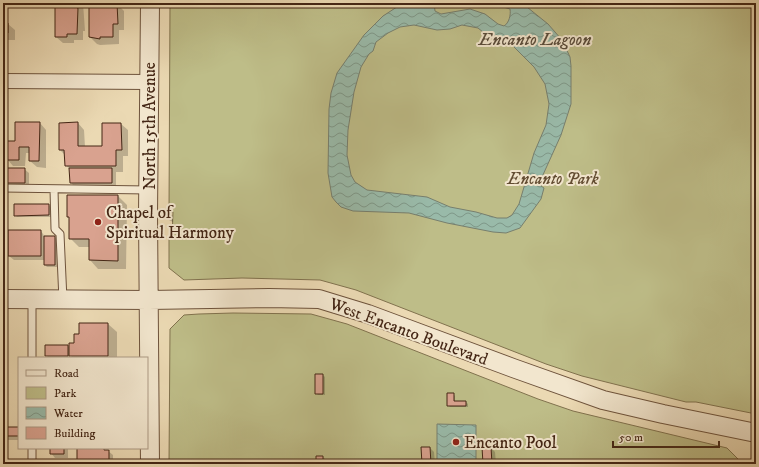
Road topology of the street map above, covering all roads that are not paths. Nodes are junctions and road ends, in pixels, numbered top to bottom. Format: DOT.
graph roads {
  1 [pos="150,3"];
  2 [pos="3,81"];
  3 [pos="149,82"];
  4 [pos="3,188"];
  5 [pos="54,189"];
  6 [pos="149,190"];
  7 [pos="3,299"];
  8 [pos="32,299"];
  9 [pos="63,300"];
  10 [pos="149,300"];
  11 [pos="32,357"];
  12 [pos="756,434"];
  13 [pos="32,449"];
  14 [pos="32,464"];
  15 [pos="150,464"];
  1 -- 3 [label="street, North 15th Avenue"];
  2 -- 3 [label="street"];
  3 -- 6 [label="street, North 15th Avenue"];
  4 -- 5 [label="lane"];
  5 -- 6 [label="lane"];
  5 -- 9 [label="lane"];
  6 -- 10 [label="street, North 15th Avenue"];
  7 -- 8 [label="street, West Encanto Boulevard"];
  8 -- 9 [label="street, West Encanto Boulevard"];
  8 -- 11 [label="lane"];
  9 -- 10 [label="street, West Encanto Boulevard"];
  10 -- 12 [label="street, West Encanto Boulevard"];
  10 -- 15 [label="street, North 15th Avenue"];
  13 -- 14 [label="lane"];
}
